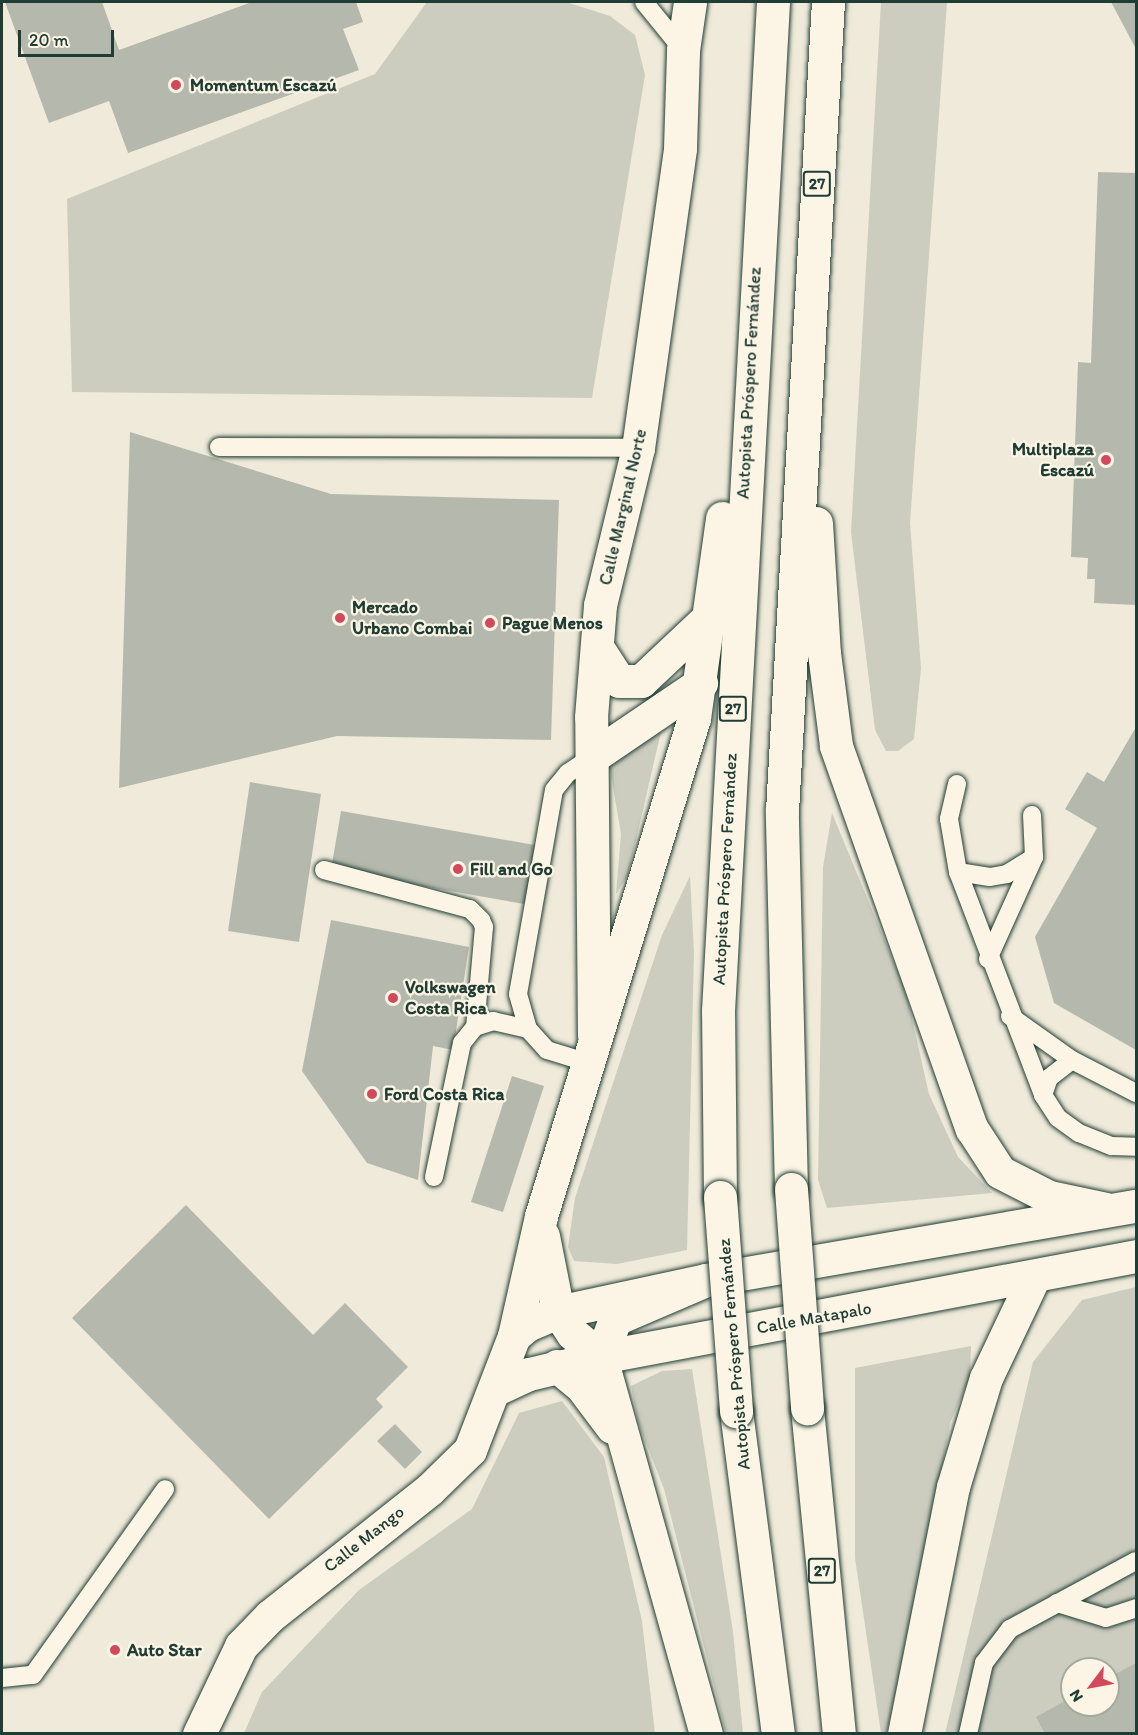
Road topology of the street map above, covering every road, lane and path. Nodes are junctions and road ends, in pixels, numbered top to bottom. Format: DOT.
graph roads {
  1 [pos="644,2"];
  2 [pos="690,2"];
  3 [pos="773,2"];
  4 [pos="828,2"];
  5 [pos="683,50"];
  6 [pos="758,221"];
  7 [pos="806,366"];
  8 [pos="219,447"];
  9 [pos="638,448"];
  10 [pos="711,615"];
  11 [pos="597,647"];
  12 [pos="701,683"];
  13 [pos="592,757"];
  14 [pos="957,784"];
  15 [pos="1032,815"];
  16 [pos="1034,857"];
  17 [pos="324,870"];
  18 [pos="958,872"];
  19 [pos="988,959"];
  20 [pos="1010,1016"];
  21 [pos="475,1027"];
  22 [pos="528,1029"];
  23 [pos="592,1057"];
  24 [pos="1071,1060"];
  25 [pos="1137,1093"];
  26 [pos="1042,1095"];
  27 [pos="1137,1147"];
  28 [pos="434,1177"];
  29 [pos="1121,1208"];
  30 [pos="541,1216"];
  31 [pos="1137,1256"];
  32 [pos="1033,1278"];
  33 [pos="706,1280"];
  34 [pos="558,1312"];
  35 [pos="514,1336"];
  36 [pos="601,1357"];
  37 [pos="557,1366"];
  38 [pos="494,1390"];
  39 [pos="623,1443"];
  40 [pos="165,1489"];
  41 [pos="1137,1561"];
  42 [pos="1057,1603"];
  43 [pos="1136,1608"];
  44 [pos="2,1678"];
  45 [pos="199,1734"];
  46 [pos="706,1734"];
  47 [pos="778,1734"];
  48 [pos="838,1734"];
  49 [pos="904,1734"];
  50 [pos="968,1734"];
  1 -- 5 [label="lane"];
  2 -- 5 [label="main road, Calle Marginal Norte"];
  3 -- 6 [label="main road, Autopista Próspero Fernández / 27"];
  4 -- 7 [label="main road, 27"];
  5 -- 9 [label="main road, Calle Marginal Norte"];
  6 -- 10 [label="main road, Calle Mango"];
  6 -- 47 [label="main road, Autopista Próspero Fernández / 27, bridge"];
  7 -- 29 [label="main road"];
  7 -- 48 [label="main road, 27, bridge"];
  8 -- 9 [label="lane"];
  9 -- 11 [label="main road, Calle Marginal Norte"];
  10 -- 11 [label="main road"];
  10 -- 12 [label="main road, Calle Mango"];
  11 -- 13 [label="main road, Calle Marginal Norte"];
  12 -- 13 [label="main road"];
  12 -- 23 [label="main road, Calle Mango"];
  13 -- 22 [label="lane"];
  13 -- 23 [label="main road, Calle Marginal Norte"];
  14 -- 18 [label="lane"];
  15 -- 16 [label="lane"];
  16 -- 18 [label="lane"];
  16 -- 19 [label="lane"];
  17 -- 21 [label="lane"];
  18 -- 19 [label="lane"];
  19 -- 20 [label="lane"];
  20 -- 24 [label="lane"];
  20 -- 26 [label="lane"];
  21 -- 22 [label="lane"];
  21 -- 28 [label="lane"];
  22 -- 23 [label="lane"];
  23 -- 30 [label="main road, Calle Mango"];
  24 -- 25 [label="lane"];
  24 -- 26 [label="lane"];
  26 -- 27 [label="lane"];
  29 -- 33 [label="main road"];
  30 -- 34 [label="main road"];
  30 -- 35 [label="main road, Calle Mango"];
  31 -- 32 [label="main road, Calle Matapalo"];
  32 -- 36 [label="main road, Calle Matapalo"];
  32 -- 49 [label="main road"];
  33 -- 34 [label="main road"];
  33 -- 36 [label="main road"];
  34 -- 35 [label="main road"];
  34 -- 36 [label="main road"];
  35 -- 38 [label="main road, Calle Mango"];
  36 -- 37 [label="main road, Calle Matapalo"];
  36 -- 39 [label="main road"];
  37 -- 38 [label="main road, Calle Matapalo"];
  37 -- 39 [label="main road"];
  38 -- 45 [label="main road, Calle Mango"];
  39 -- 46 [label="main road"];
  40 -- 44 [label="lane"];
  41 -- 42 [label="lane"];
  42 -- 43 [label="lane"];
  42 -- 50 [label="lane"];
}
